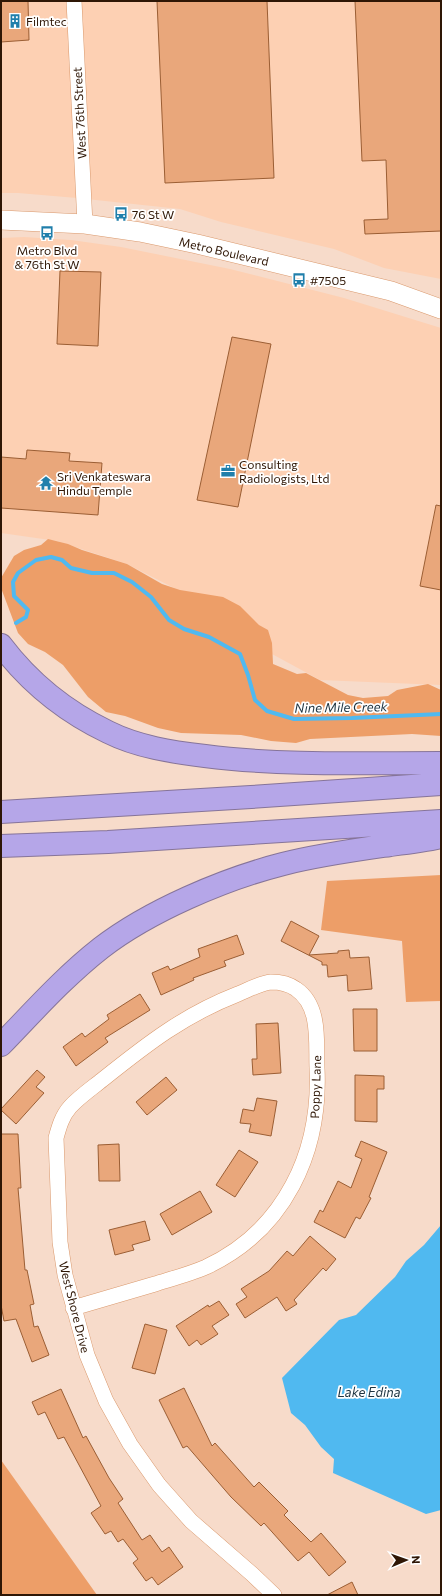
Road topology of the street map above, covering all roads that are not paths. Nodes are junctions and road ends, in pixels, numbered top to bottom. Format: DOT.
graph roads {
  1 [pos="74,1"];
  2 [pos="1,220"];
  3 [pos="85,224"];
  4 [pos="441,309"];
  5 [pos="1,645"];
  6 [pos="441,763"];
  7 [pos="441,784"];
  8 [pos="1,812"];
  9 [pos="441,821"];
  10 [pos="441,837"];
  11 [pos="1,846"];
  12 [pos="257,986"];
  13 [pos="1,1045"];
  14 [pos="74,1308"];
  15 [pos="274,1595"];
  1 -- 3 [label="street, West 76th Street"];
  2 -- 3 [label="street, Metro Boulevard"];
  3 -- 4 [label="street, Metro Boulevard"];
  5 -- 6 [label="highway"];
  7 -- 8 [label="highway"];
  9 -- 11 [label="highway"];
  10 -- 13 [label="highway"];
  12 -- 14 [label="street, West Shore Drive"];
  12 -- 14 [label="street, Poppy Lane"];
  14 -- 15 [label="street, West Shore Drive"];
}
